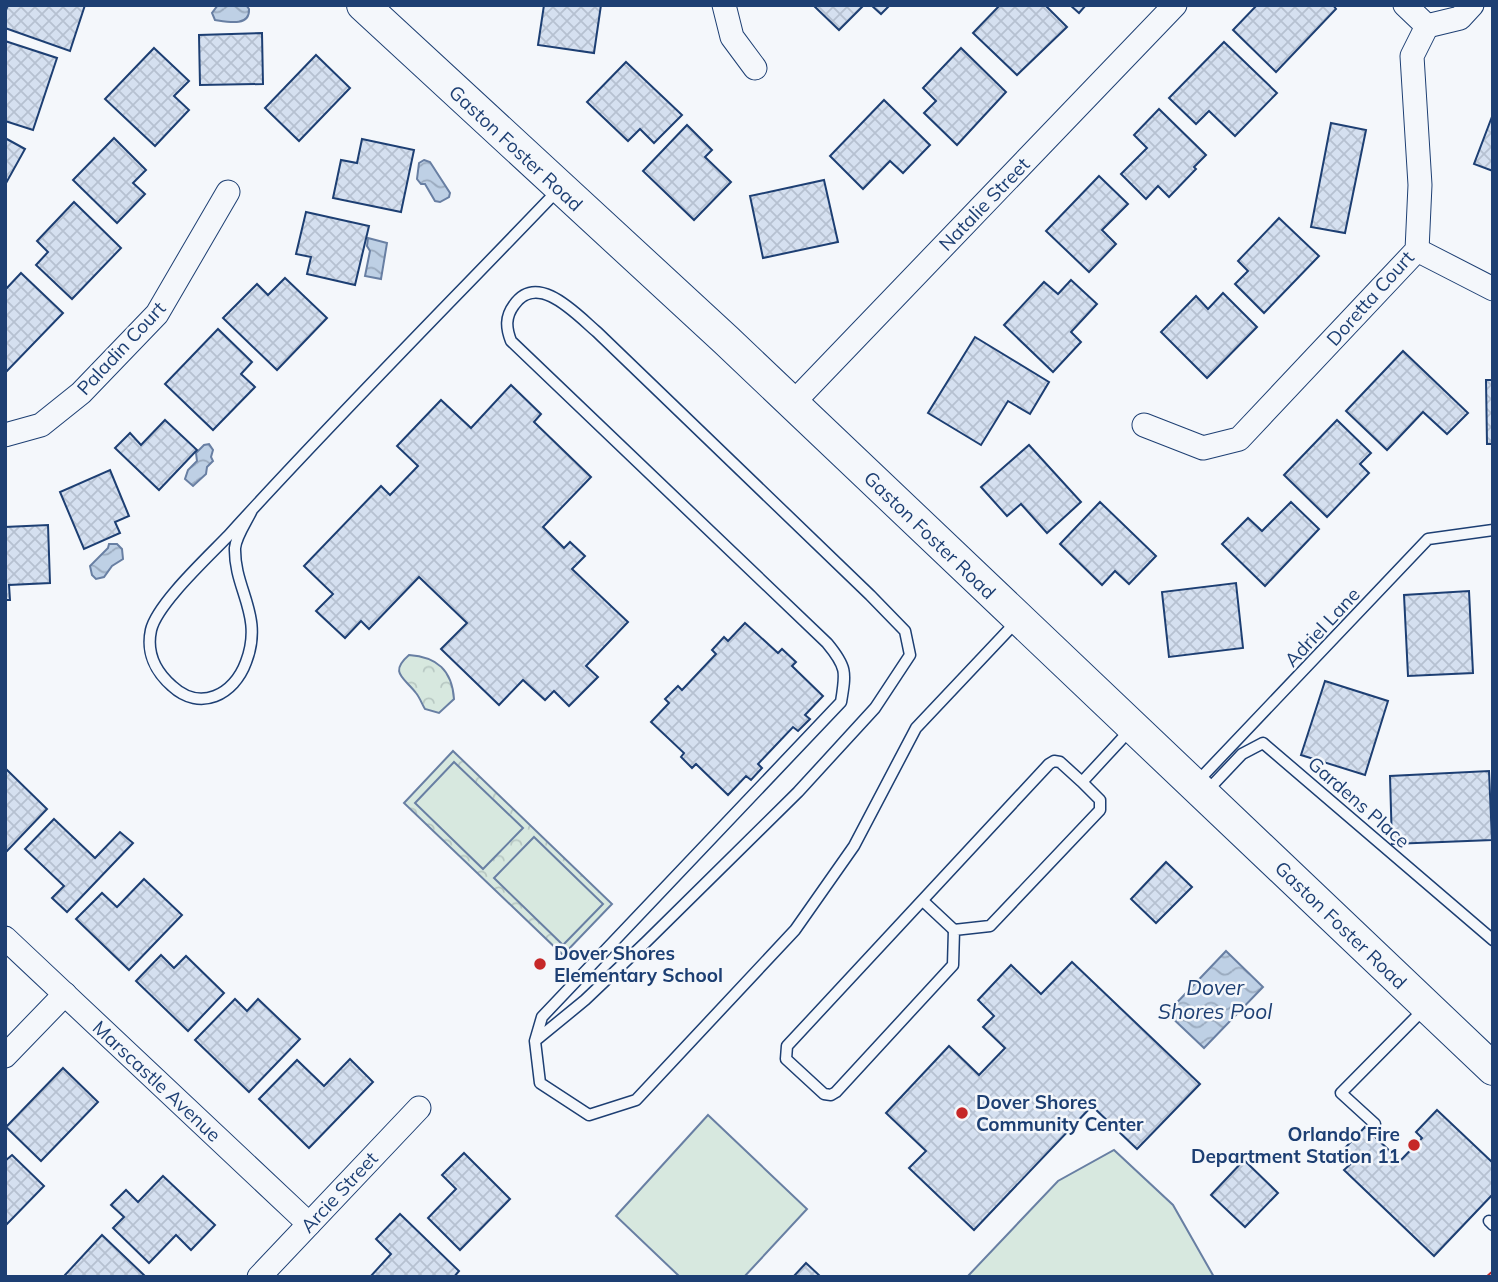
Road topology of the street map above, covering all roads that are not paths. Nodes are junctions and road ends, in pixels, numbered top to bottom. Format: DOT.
graph roads {
  1 [pos="363,5"];
  2 [pos="724,5"];
  3 [pos="1175,5"];
  4 [pos="1405,5"];
  5 [pos="1472,5"];
  6 [pos="1427,26"];
  7 [pos="755,68"];
  8 [pos="560,188"];
  9 [pos="228,192"];
  10 [pos="1417,250"];
  11 [pos="1493,289"];
  12 [pos="792,404"];
  13 [pos="1143,425"];
  14 [pos="5,435"];
  15 [pos="252,510"];
  16 [pos="1493,530"];
  17 [pos="1019,619"];
  18 [pos="1133,727"];
  19 [pos="1082,782"];
  20 [pos="1199,790"];
  21 [pos="923,901"];
  22 [pos="954,930"];
  23 [pos="5,938"];
  24 [pos="1493,940"];
  25 [pos="65,994"];
  26 [pos="1427,1006"];
  27 [pos="535,1041"];
  28 [pos="5,1056"];
  29 [pos="1493,1069"];
  30 [pos="419,1108"];
  31 [pos="1376,1124"];
  32 [pos="309,1224"];
  33 [pos="259,1277"];
  1 -- 8 [label="street, Gaston Foster Road"];
  2 -- 7 [label="street"];
  3 -- 12 [label="street, Natalie Street"];
  4 -- 6 [label="street"];
  5 -- 6 [label="street"];
  6 -- 10 [label="street, Doretta Court"];
  8 -- 12 [label="street, Gaston Foster Road"];
  8 -- 15 [label="lane"];
  9 -- 14 [label="street, Paladin Court"];
  10 -- 11 [label="street"];
  10 -- 13 [label="street, Doretta Court"];
  12 -- 17 [label="street, Gaston Foster Road"];
  15 -- 15 [label="lane"];
  16 -- 20 [label="lane, Adriel Lane"];
  17 -- 18 [label="street, Gaston Foster Road"];
  17 -- 27 [label="lane"];
  18 -- 19 [label="lane"];
  18 -- 20 [label="street, Gaston Foster Road"];
  19 -- 21 [label="lane"];
  19 -- 22 [label="lane"];
  20 -- 24 [label="lane, Gardens Place"];
  20 -- 26 [label="street, Gaston Foster Road"];
  21 -- 22 [label="lane"];
  21 -- 22 [label="lane"];
  23 -- 25 [label="street, Marscastle Avenue"];
  25 -- 28 [label="street"];
  25 -- 32 [label="street, Marscastle Avenue"];
  26 -- 29 [label="street, Gaston Foster Road"];
  26 -- 31 [label="lane"];
  27 -- 27 [label="lane"];
  30 -- 32 [label="street, Arcie Street"];
  32 -- 33 [label="street, Arcie Street"];
}
